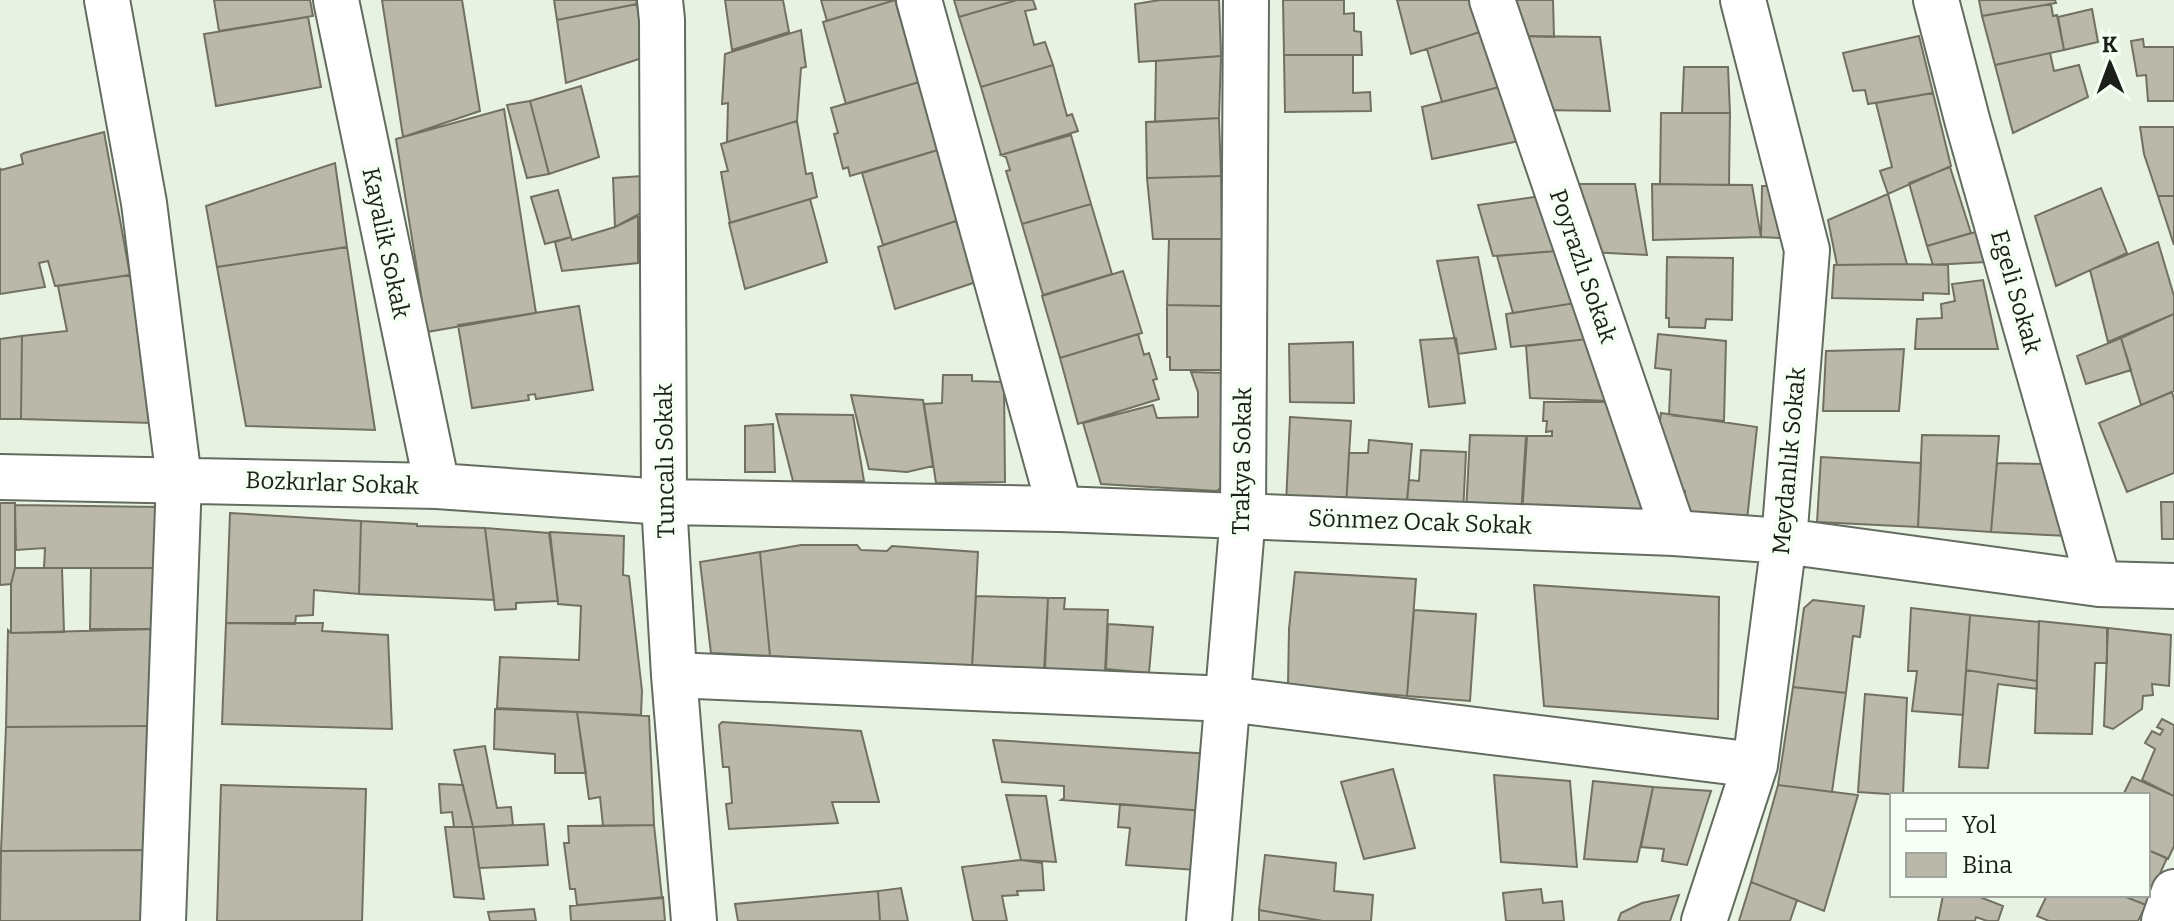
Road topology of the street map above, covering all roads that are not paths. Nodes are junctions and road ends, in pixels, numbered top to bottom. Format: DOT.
graph roads {
  1 [pos="107,0"];
  2 [pos="336,0"];
  3 [pos="660,0"];
  4 [pos="919,0"];
  5 [pos="1246,0"];
  6 [pos="1492,0"];
  7 [pos="1743,0"];
  8 [pos="1936,0"];
  9 [pos="0,477"];
  10 [pos="179,479"];
  11 [pos="437,486"];
  12 [pos="664,502"];
  13 [pos="1060,509"];
  14 [pos="1243,515"];
  15 [pos="1674,533"];
  16 [pos="1784,541"];
  17 [pos="2099,584"];
  18 [pos="2174,586"];
  19 [pos="674,675"];
  20 [pos="1228,699"];
  21 [pos="1755,765"];
  22 [pos="2174,892"];
  23 [pos="163,921"];
  24 [pos="694,921"];
  25 [pos="1209,921"];
  26 [pos="1704,921"];
  27 [pos="2164,921"];
  1 -- 10 [label="street"];
  2 -- 11 [label="street, Kayalik Sokak"];
  3 -- 12 [label="street, Tuncalı Sokak"];
  4 -- 13 [label="street"];
  5 -- 14 [label="street, Trakya Sokak"];
  6 -- 15 [label="street, Poyrazlı Sokak"];
  7 -- 16 [label="street, Meydanlık Sokak"];
  8 -- 17 [label="street, Egeli Sokak"];
  9 -- 10 [label="street, Bozkırlar Sokak"];
  10 -- 11 [label="street, Bozkırlar Sokak"];
  10 -- 23 [label="street"];
  11 -- 12 [label="street, Bozkırlar Sokak"];
  12 -- 13 [label="street, Sönmez Ocak Sokak"];
  12 -- 19 [label="street, Tuncalı Sokak"];
  13 -- 14 [label="street, Sönmez Ocak Sokak"];
  14 -- 15 [label="street, Sönmez Ocak Sokak"];
  14 -- 20 [label="street, Trakya Sokak"];
  15 -- 16 [label="street, Sönmez Ocak Sokak"];
  16 -- 17 [label="street, Sönmez Ocak Sokak"];
  16 -- 21 [label="street, Meydanlık Sokak"];
  17 -- 18 [label="street, Sönmez Ocak Sokak"];
  19 -- 20 [label="street"];
  19 -- 24 [label="street, Tuncalı Sokak"];
  20 -- 21 [label="street"];
  20 -- 25 [label="street, Trakya Sokak"];
  21 -- 26 [label="street, Meydanlık Sokak"];
  22 -- 27 [label="street"];
}
